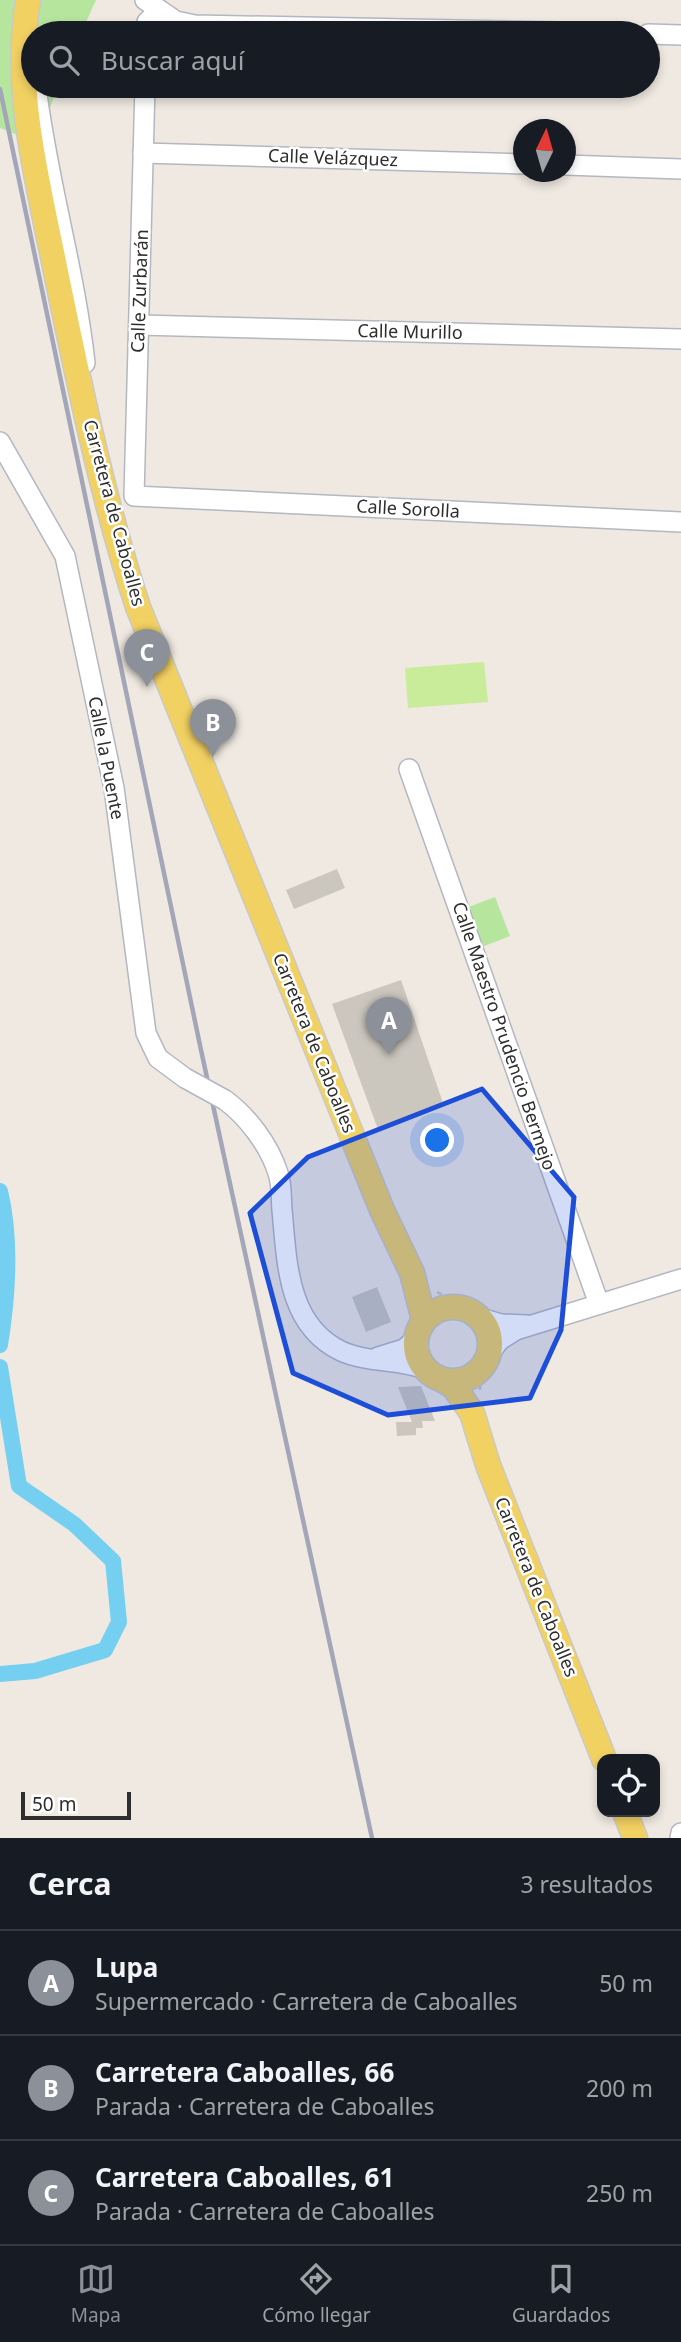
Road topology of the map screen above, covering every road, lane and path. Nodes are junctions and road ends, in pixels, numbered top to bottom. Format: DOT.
graph roads {
  1 [pos="28,0"];
  2 [pos="40,0"];
  3 [pos="153,4"];
  4 [pos="26,21"];
  5 [pos="37,21"];
  6 [pos="147,21"];
  7 [pos="176,21"];
  8 [pos="660,34"];
  9 [pos="681,35"];
  10 [pos="25,98"];
  11 [pos="38,98"];
  12 [pos="145,98"];
  13 [pos="143,153"];
  14 [pos="513,164"];
  15 [pos="576,165"];
  16 [pos="681,169"];
  17 [pos="139,325"];
  18 [pos="681,339"];
  19 [pos="93,440"];
  20 [pos="0,442"];
  21 [pos="134,496"];
  22 [pos="681,522"];
  23 [pos="409,769"];
  24 [pos="681,1279"];
  25 [pos="599,1304"];
  26 [pos="432,1313"];
  27 [pos="487,1320"];
  28 [pos="531,1325"];
  29 [pos="370,1359"];
  30 [pos="459,1369"];
  31 [pos="602,1754"];
  32 [pos="627,1817"];
  33 [pos="635,1838"];
  1 -- 4 [label="main road, Carretera de Caboalles"];
  2 -- 5 [label="street"];
  3 -- 6 [label="street"];
  3 -- 7 [label="street"];
  8 -- 9 [label="street"];
  10 -- 19 [label="main road, Carretera de Caboalles"];
  11 -- 19 [label="street"];
  12 -- 13 [label="street, Calle Zurbarán"];
  13 -- 14 [label="street, Calle Velázquez"];
  13 -- 17 [label="street, Calle Zurbarán"];
  15 -- 16 [label="street"];
  17 -- 18 [label="street, Calle Murillo"];
  17 -- 21 [label="street, Calle Zurbarán"];
  19 -- 26 [label="main road, Carretera de Caboalles"];
  20 -- 29 [label="street, Calle la Puente, bridge"];
  21 -- 22 [label="street, Calle Sorolla"];
  23 -- 25 [label="street, Calle Maestro Prudencio Bermejo"];
  24 -- 25 [label="street"];
  25 -- 28 [label="street"];
  26 -- 27 [label="main road"];
  26 -- 27 [label="path"];
  26 -- 29 [label="street"];
  26 -- 30 [label="path"];
  26 -- 30 [label="main road, Carretera de Caboalles"];
  27 -- 28 [label="street"];
  27 -- 30 [label="path"];
  27 -- 30 [label="main road"];
  28 -- 30 [label="street"];
  29 -- 30 [label="street, Calle la Puente"];
  30 -- 30 [label="path"];
  30 -- 30 [label="path"];
  30 -- 31 [label="main road, Carretera de Caboalles"];
  32 -- 33 [label="main road"];
}
